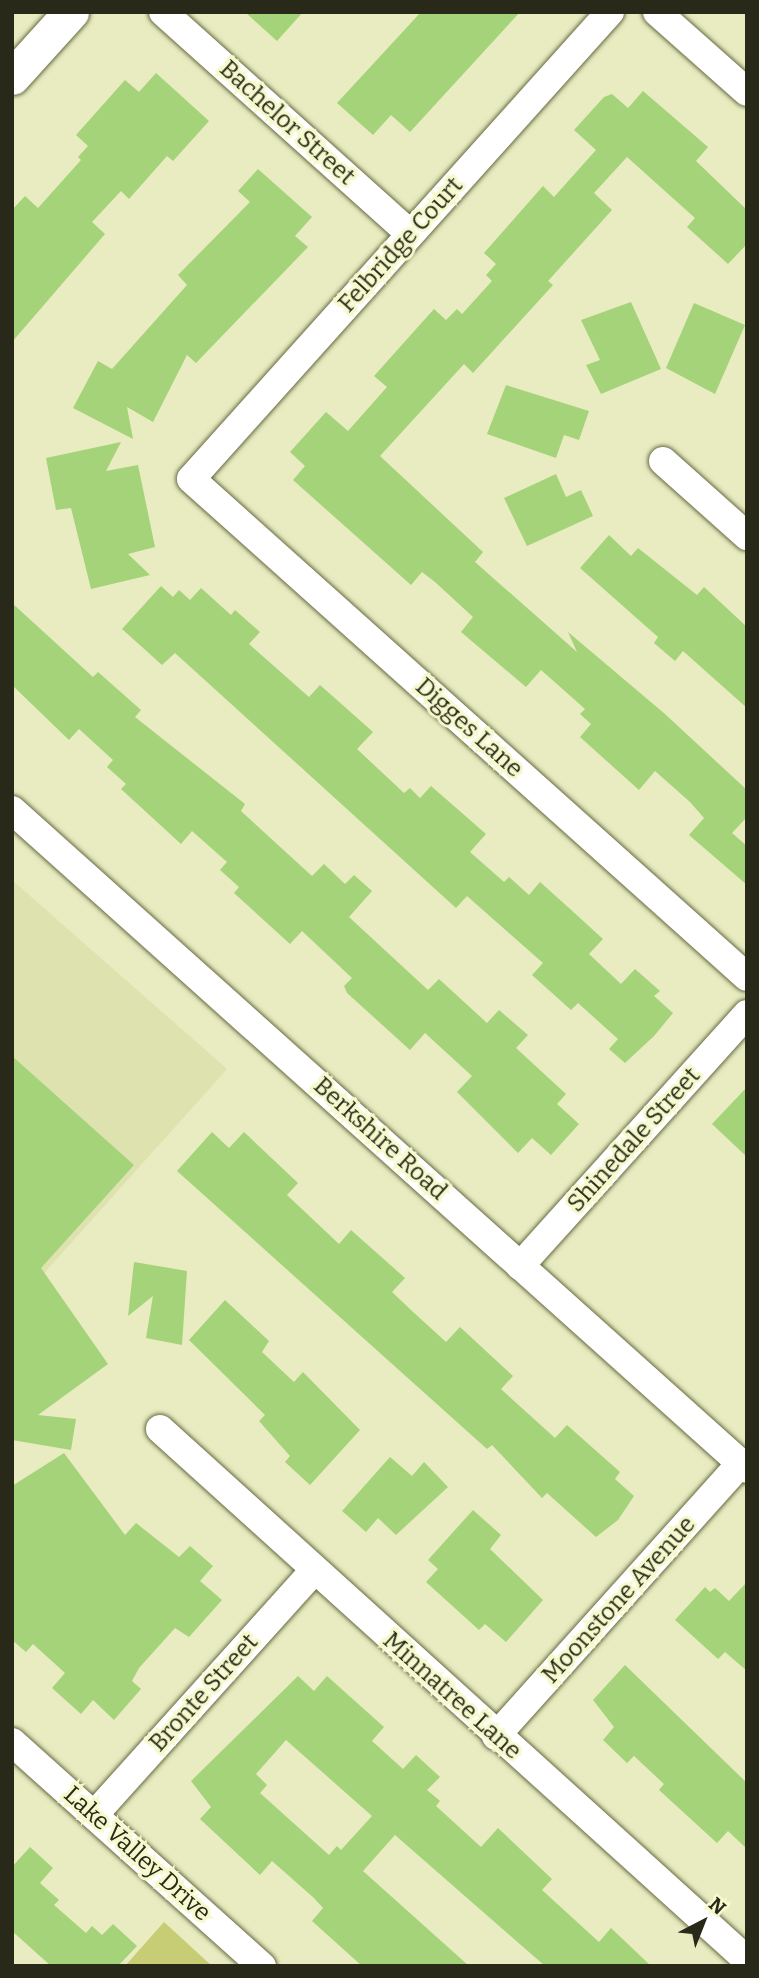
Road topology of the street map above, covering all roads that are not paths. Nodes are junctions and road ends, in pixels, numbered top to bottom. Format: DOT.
graph roads {
  1 [pos="71,12"];
  2 [pos="163,12"];
  3 [pos="610,12"];
  4 [pos="657,12"];
  5 [pos="12,77"];
  6 [pos="747,93"];
  7 [pos="410,234"];
  8 [pos="663,461"];
  9 [pos="191,479"];
  10 [pos="747,536"];
  11 [pos="12,810"];
  12 [pos="747,977"];
  13 [pos="747,1014"];
  14 [pos="520,1266"];
  15 [pos="160,1429"];
  16 [pos="744,1466"];
  17 [pos="313,1572"];
  18 [pos="496,1736"];
  19 [pos="12,1742"];
  20 [pos="94,1815"];
  21 [pos="747,1960"];
  22 [pos="262,1966"];
  1 -- 5 [label="street"];
  2 -- 7 [label="street, Bachelor Street"];
  3 -- 7 [label="street, Felbridge Court"];
  4 -- 6 [label="street"];
  7 -- 9 [label="street, Felbridge Court"];
  8 -- 10 [label="street"];
  9 -- 12 [label="street, Digges Lane"];
  11 -- 14 [label="street, Berkshire Road"];
  13 -- 14 [label="street, Shinedale Street"];
  14 -- 16 [label="street, Berkshire Road"];
  15 -- 17 [label="street, Minnatree Lane"];
  16 -- 18 [label="street, Moonstone Avenue"];
  17 -- 18 [label="street, Minnatree Lane"];
  17 -- 20 [label="street, Bronte Street"];
  18 -- 21 [label="street, Minnatree Lane"];
  19 -- 20 [label="street, Lake Valley Drive"];
  20 -- 22 [label="street, Lake Valley Drive"];
}
